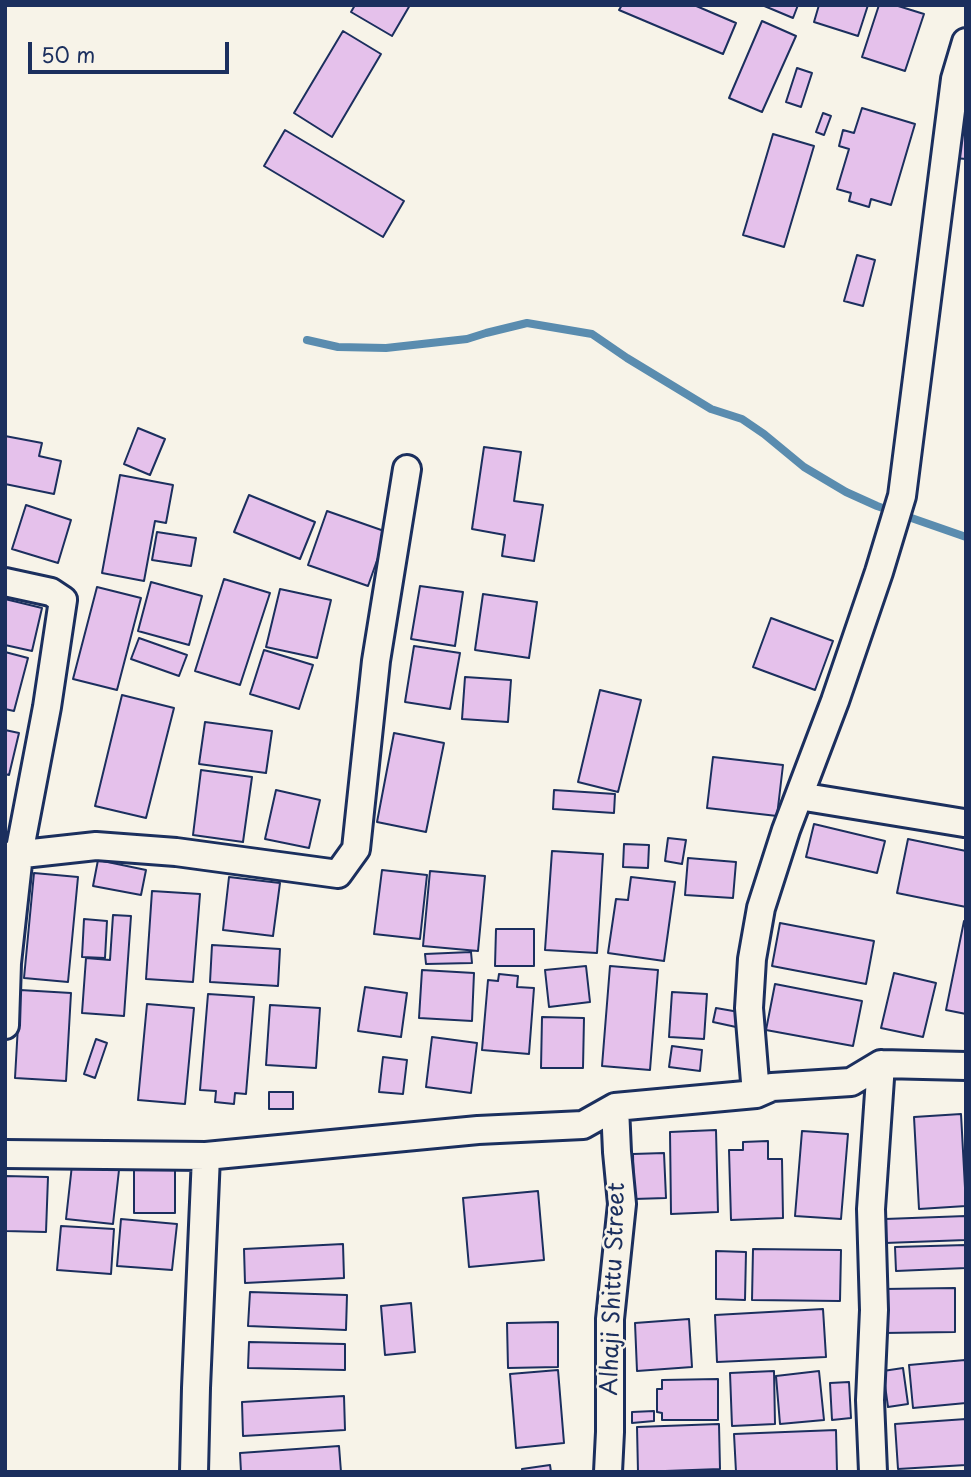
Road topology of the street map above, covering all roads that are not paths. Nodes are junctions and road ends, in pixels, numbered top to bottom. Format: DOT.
graph roads {
  1 [pos="966,42"];
  2 [pos="407,469"];
  3 [pos="5,582"];
  4 [pos="799,796"];
  5 [pos="964,824"];
  6 [pos="12,855"];
  7 [pos="5,1025"];
  8 [pos="881,1064"];
  9 [pos="966,1066"];
  10 [pos="756,1094"];
  11 [pos="615,1107"];
  12 [pos="5,1154"];
  13 [pos="206,1156"];
  14 [pos="194,1472"];
  15 [pos="608,1472"];
  16 [pos="873,1472"];
  1 -- 4 [label="street"];
  2 -- 6 [label="street"];
  3 -- 6 [label="street"];
  4 -- 5 [label="street"];
  4 -- 10 [label="street"];
  6 -- 7 [label="street"];
  8 -- 9 [label="street"];
  8 -- 10 [label="street"];
  8 -- 16 [label="street"];
  10 -- 11 [label="street"];
  11 -- 13 [label="street"];
  11 -- 15 [label="street, Alhaji Shittu Street"];
  12 -- 13 [label="street"];
  13 -- 14 [label="street"];
}
